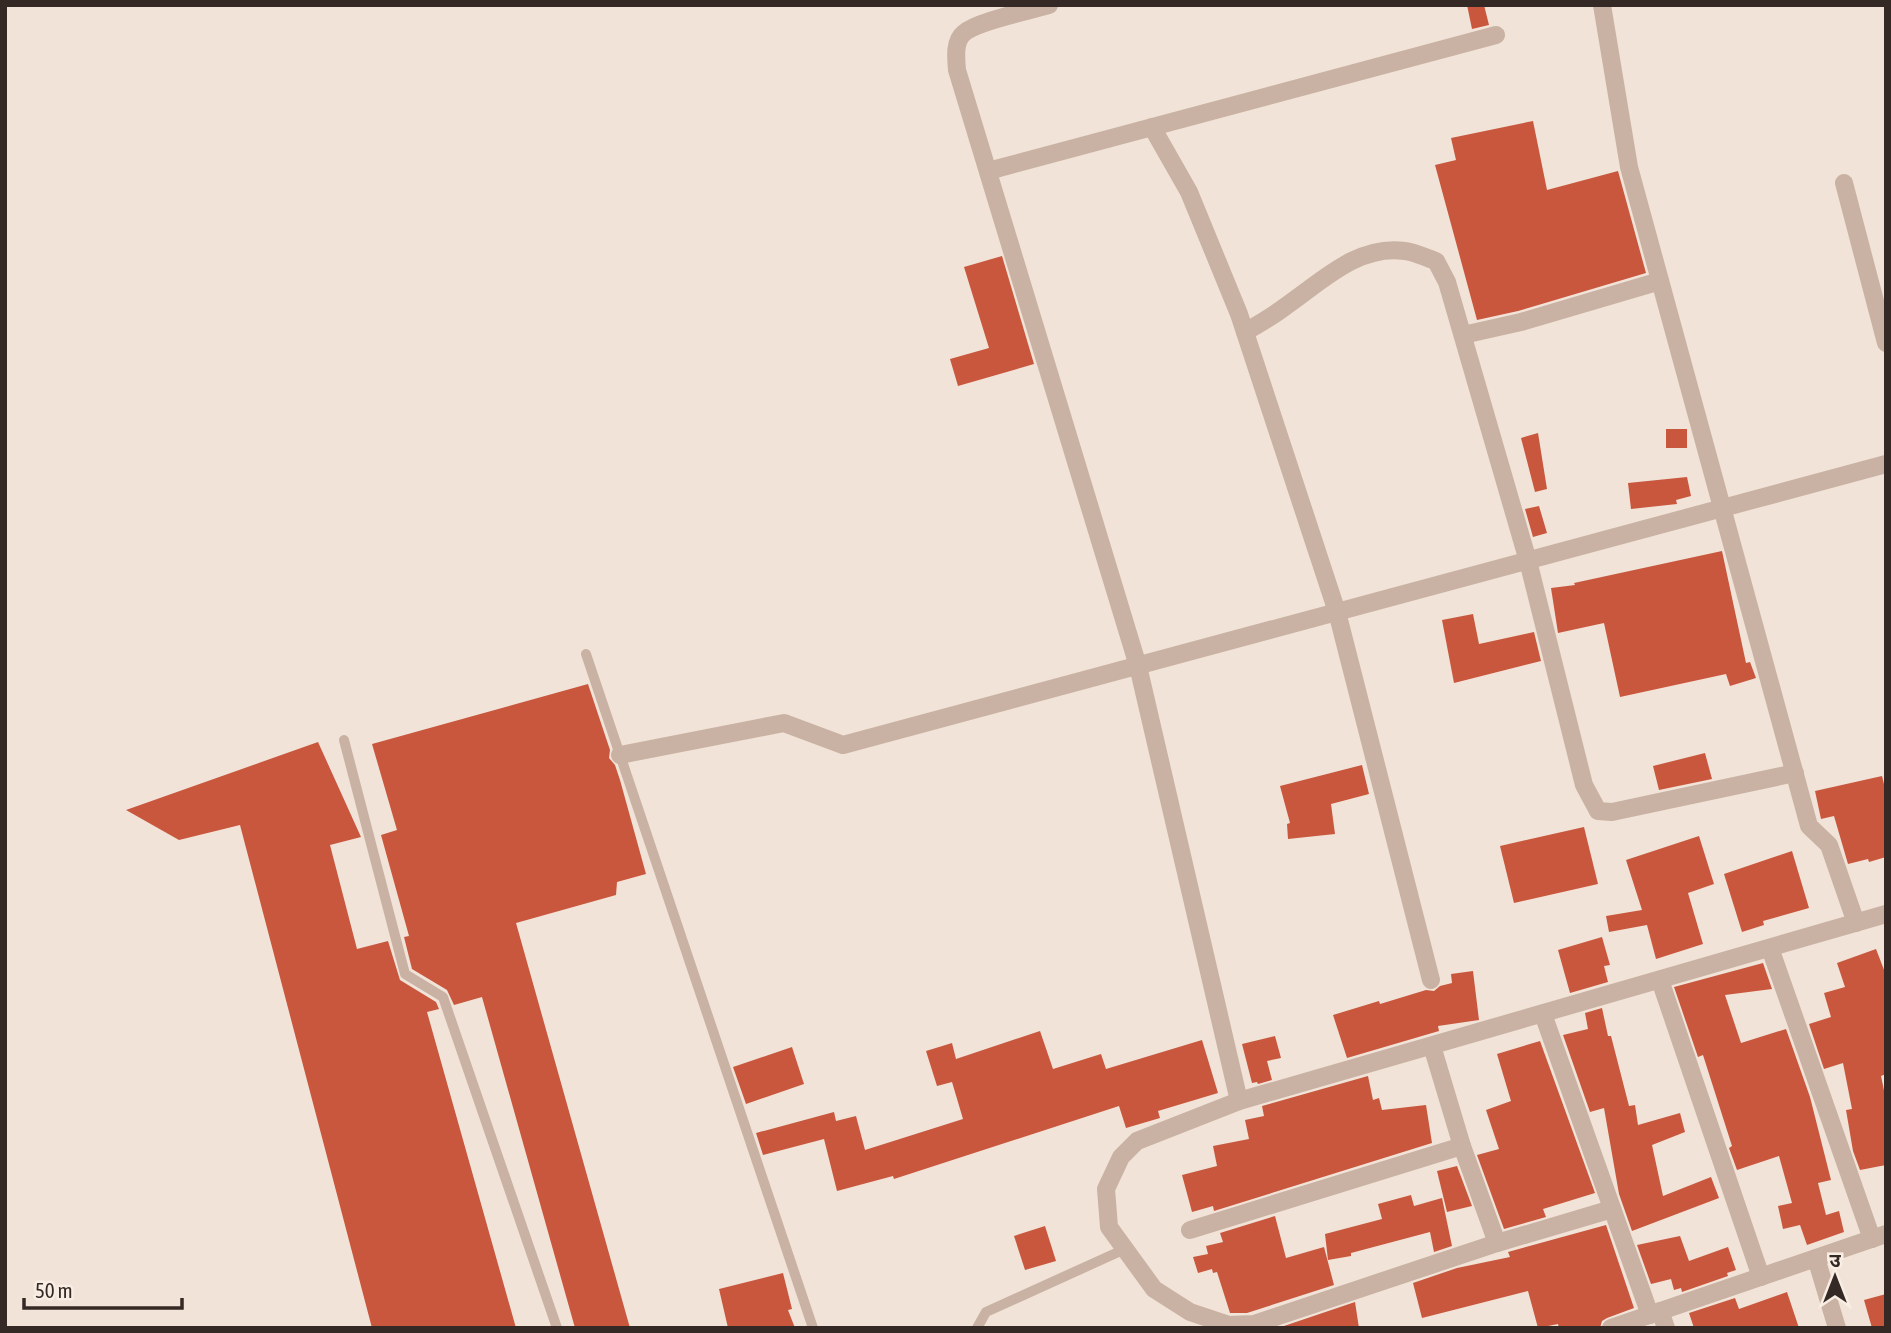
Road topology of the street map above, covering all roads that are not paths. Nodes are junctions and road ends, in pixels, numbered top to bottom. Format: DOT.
graph roads {
  1 [pos="1049,5"];
  2 [pos="1602,5"];
  3 [pos="1496,35"];
  4 [pos="1152,127"];
  5 [pos="988,171"];
  6 [pos="1844,183"];
  7 [pos="1660,281"];
  8 [pos="1245,332"];
  9 [pos="1463,335"];
  10 [pos="1886,343"];
  11 [pos="1886,464"];
  12 [pos="1723,507"];
  13 [pos="1528,561"];
  14 [pos="1337,612"];
  15 [pos="586,654"];
  16 [pos="1138,666"];
  17 [pos="344,740"];
  18 [pos="620,755"];
  19 [pos="1795,774"];
  20 [pos="1886,914"];
  21 [pos="1856,923"];
  22 [pos="1769,948"];
  23 [pos="1431,980"];
  24 [pos="1660,980"];
  25 [pos="1543,1014"];
  26 [pos="1432,1046"];
  27 [pos="1239,1101"];
  28 [pos="1462,1146"];
  29 [pos="1612,1209"];
  30 [pos="1190,1230"];
  31 [pos="1879,1236"];
  32 [pos="1497,1243"];
  33 [pos="1125,1249"];
  34 [pos="1816,1258"];
  35 [pos="1761,1277"];
  36 [pos="1658,1318"];
  37 [pos="557,1328"];
  38 [pos="813,1328"];
  39 [pos="978,1328"];
  40 [pos="1611,1328"];
  41 [pos="1837,1328"];
  1 -- 5 [label="street"];
  2 -- 7 [label="street"];
  3 -- 4 [label="street"];
  4 -- 5 [label="street"];
  4 -- 8 [label="street"];
  5 -- 16 [label="street"];
  6 -- 10 [label="street"];
  7 -- 9 [label="street"];
  7 -- 12 [label="street"];
  8 -- 9 [label="street"];
  8 -- 14 [label="street"];
  9 -- 13 [label="street"];
  11 -- 12 [label="street"];
  12 -- 13 [label="street"];
  12 -- 19 [label="street"];
  13 -- 14 [label="street"];
  13 -- 19 [label="street"];
  14 -- 16 [label="street"];
  14 -- 23 [label="street"];
  15 -- 18 [label="lane"];
  16 -- 18 [label="street"];
  16 -- 27 [label="street"];
  17 -- 37 [label="lane"];
  18 -- 38 [label="lane"];
  19 -- 21 [label="street"];
  20 -- 21 [label="street"];
  21 -- 22 [label="street"];
  22 -- 24 [label="street"];
  22 -- 31 [label="street"];
  24 -- 25 [label="street"];
  24 -- 35 [label="street"];
  25 -- 26 [label="street"];
  25 -- 29 [label="street"];
  26 -- 27 [label="street"];
  26 -- 28 [label="street"];
  27 -- 33 [label="street"];
  28 -- 30 [label="street"];
  28 -- 32 [label="street"];
  29 -- 32 [label="street"];
  29 -- 36 [label="street"];
  31 -- 34 [label="street"];
  32 -- 33 [label="street"];
  33 -- 39 [label="lane"];
  34 -- 35 [label="street"];
  34 -- 41 [label="street"];
  35 -- 36 [label="street"];
  36 -- 40 [label="street"];
}
